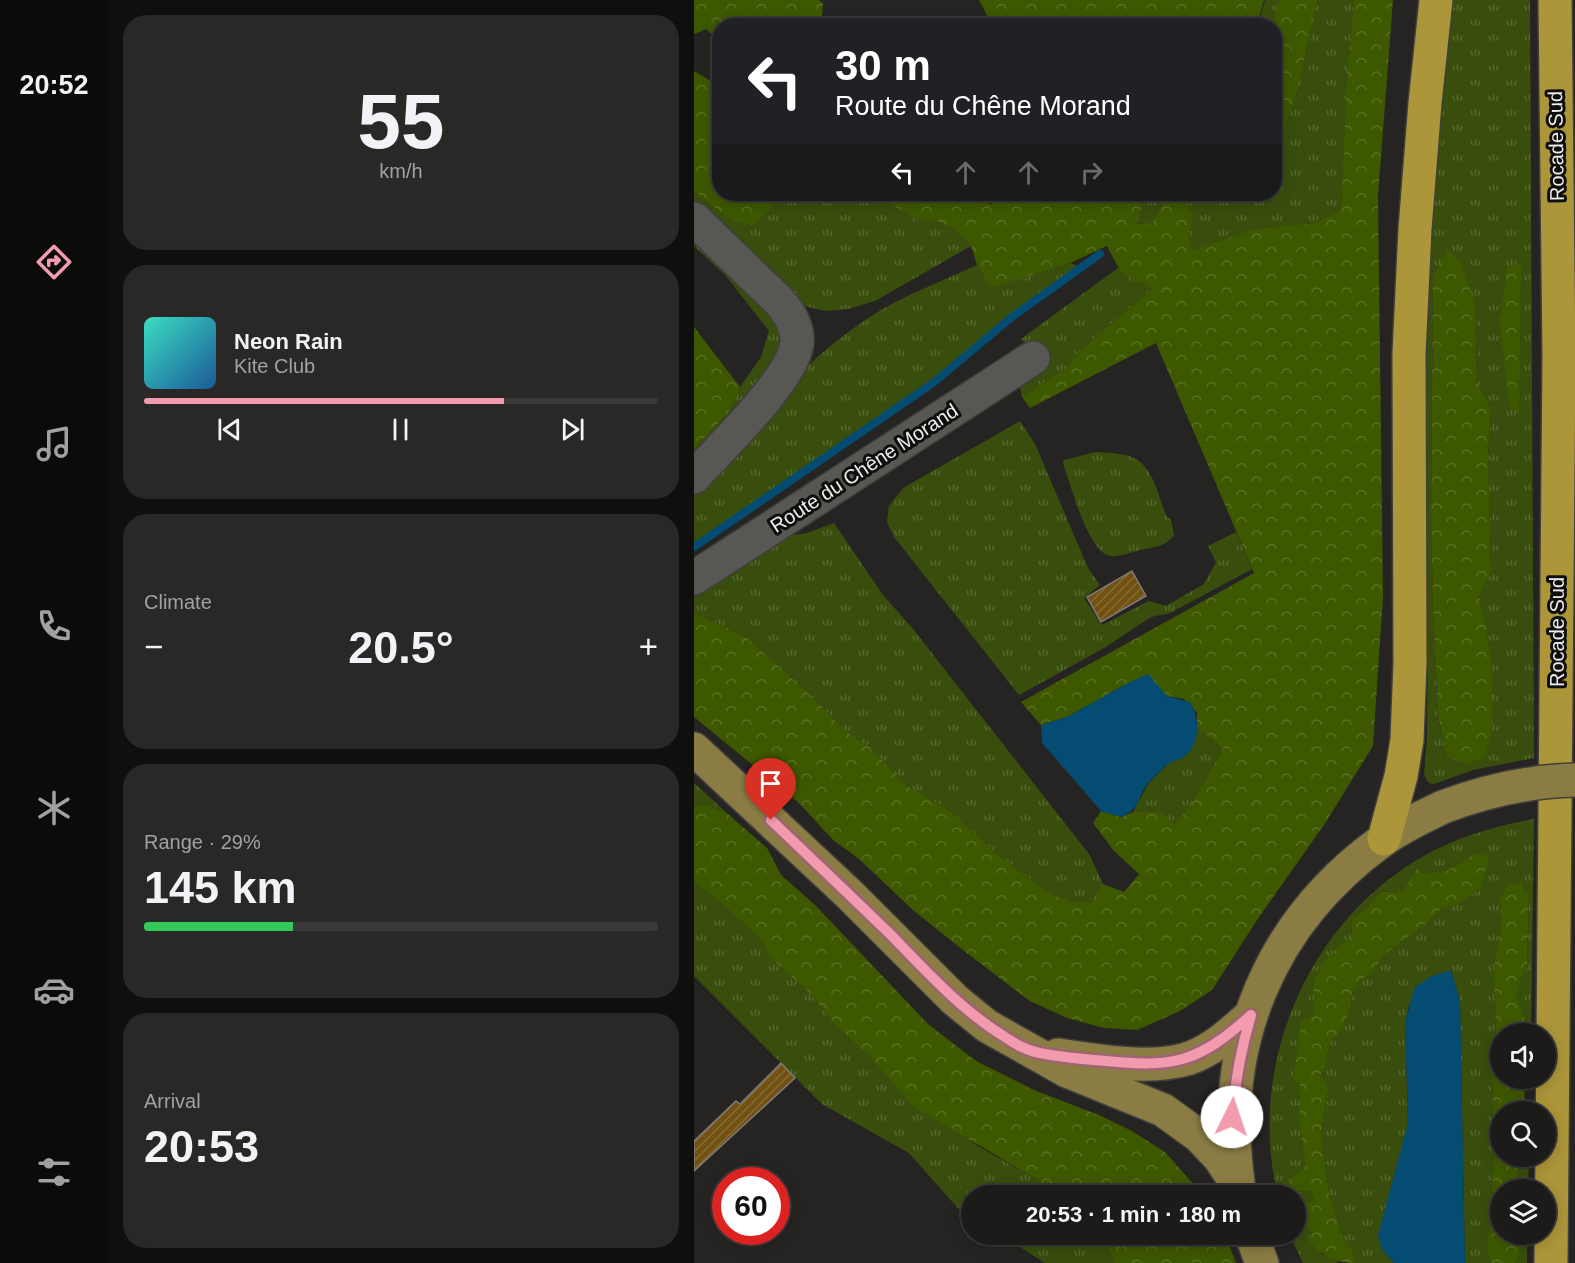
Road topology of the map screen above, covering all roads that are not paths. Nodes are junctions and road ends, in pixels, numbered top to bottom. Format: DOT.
graph roads {
  1 [pos="1436,0"];
  2 [pos="1555,0"];
  3 [pos="694,219"];
  4 [pos="1033,358"];
  5 [pos="694,477"];
  6 [pos="694,578"];
  7 [pos="694,749"];
  8 [pos="1574,780"];
  9 [pos="1384,839"];
  10 [pos="1251,1015"];
  11 [pos="1029,1051"];
  12 [pos="1235,1185"];
  13 [pos="1238,1185"];
  14 [pos="1255,1245"];
  15 [pos="1262,1263"];
  16 [pos="1551,1263"];
  1 -- 9 [label="highway"];
  2 -- 16 [label="highway, Rocade Sud"];
  3 -- 5 [label="street"];
  4 -- 6 [label="street, Route du Chêne Morand"];
  7 -- 11 [label="main road"];
  8 -- 9 [label="main road, bridge"];
  9 -- 10 [label="main road"];
  10 -- 11 [label="main road"];
  10 -- 13 [label="main road"];
  11 -- 12 [label="main road"];
  14 -- 15 [label="main road"];
}
